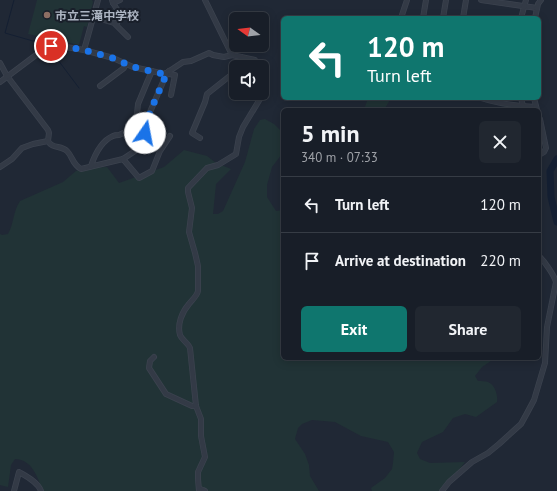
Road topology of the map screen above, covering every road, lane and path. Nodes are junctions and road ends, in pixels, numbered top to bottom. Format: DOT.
graph roads {
  1 [pos="98,0"];
  2 [pos="120,0"];
  3 [pos="205,0"];
  4 [pos="407,0"];
  5 [pos="426,0"];
  6 [pos="446,0"];
  7 [pos="466,0"];
  8 [pos="481,0"];
  9 [pos="487,0"];
  10 [pos="526,0"];
  11 [pos="540,0"];
  12 [pos="112,2"];
  13 [pos="506,2"];
  14 [pos="524,6"];
  15 [pos="537,8"];
  16 [pos="402,16"];
  17 [pos="423,16"];
  18 [pos="443,16"];
  19 [pos="463,16"];
  20 [pos="522,16"];
  21 [pos="535,16"];
  22 [pos="94,17"];
  23 [pos="116,24"];
  24 [pos="128,37"];
  25 [pos="84,50"];
  26 [pos="232,55"];
  27 [pos="241,57"];
  28 [pos="241,60"];
  29 [pos="255,60"];
  30 [pos="0,63"];
  31 [pos="126,64"];
  32 [pos="152,71"];
  33 [pos="167,72"];
  34 [pos="8,76"];
  35 [pos="229,77"];
  36 [pos="0,82"];
  37 [pos="100,86"];
  38 [pos="171,95"];
  39 [pos="259,100"];
  40 [pos="488,100"];
  41 [pos="522,100"];
  42 [pos="523,106"];
  43 [pos="537,108"];
  44 [pos="541,124"];
  45 [pos="170,136"];
  46 [pos="200,138"];
  47 [pos="48,141"];
  48 [pos="541,154"];
  49 [pos="123,159"];
  50 [pos="91,166"];
  51 [pos="0,167"];
  52 [pos="541,258"];
  53 [pos="154,357"];
  54 [pos="196,406"];
  55 [pos="200,490"];
  56 [pos="14,491"];
  57 [pos="41,491"];
  58 [pos="205,491"];
  59 [pos="442,491"];
  1 -- 22 [label="street"];
  2 -- 12 [label="street"];
  3 -- 26 [label="street"];
  4 -- 16 [label="street"];
  5 -- 17 [label="street"];
  6 -- 18 [label="street"];
  7 -- 19 [label="street"];
  8 -- 9 [label="street"];
  9 -- 13 [label="street"];
  10 -- 14 [label="street"];
  11 -- 15 [label="street"];
  12 -- 23 [label="street"];
  13 -- 14 [label="street"];
  14 -- 15 [label="street"];
  14 -- 20 [label="street"];
  15 -- 21 [label="street"];
  22 -- 23 [label="street"];
  22 -- 25 [label="street"];
  23 -- 24 [label="street"];
  25 -- 31 [label="street"];
  25 -- 34 [label="street"];
  26 -- 27 [label="street"];
  26 -- 33 [label="street"];
  27 -- 28 [label="street"];
  27 -- 29 [label="street"];
  30 -- 34 [label="street"];
  31 -- 32 [label="street"];
  31 -- 37 [label="street"];
  32 -- 33 [label="street"];
  32 -- 50 [label="street"];
  33 -- 38 [label="street"];
  33 -- 49 [label="street"];
  34 -- 36 [label="street"];
  34 -- 47 [label="street"];
  35 -- 46 [label="street"];
  39 -- 54 [label="street"];
  40 -- 42 [label="street"];
  41 -- 42 [label="street"];
  42 -- 43 [label="street"];
  44 -- 48 [label="street"];
  45 -- 49 [label="street"];
  47 -- 50 [label="street"];
  47 -- 51 [label="street"];
  49 -- 50 [label="street"];
  52 -- 59 [label="street"];
  53 -- 54 [label="street"];
  54 -- 55 [label="street"];
  55 -- 58 [label="street"];
  56 -- 57 [label="street"];
}
